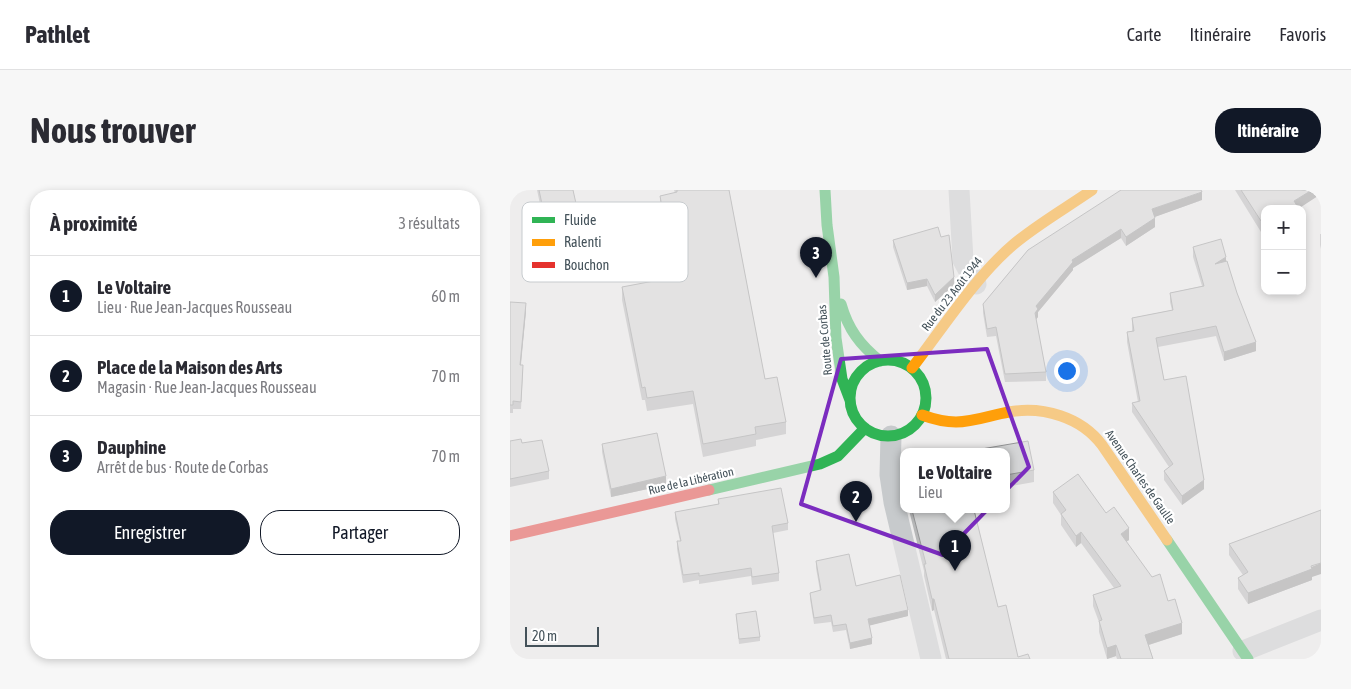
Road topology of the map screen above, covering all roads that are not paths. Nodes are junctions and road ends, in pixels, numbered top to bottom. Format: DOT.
graph roads {
  1 [pos="825,190"];
  2 [pos="959,190"];
  3 [pos="1092,190"];
  4 [pos="834,277"];
  5 [pos="976,284"];
  6 [pos="880,361"];
  7 [pos="912,368"];
  8 [pos="850,400"];
  9 [pos="922,415"];
  10 [pos="865,428"];
  11 [pos="891,436"];
  12 [pos="510,536"];
  13 [pos="1321,620"];
  14 [pos="1245,655"];
  15 [pos="931,659"];
  1 -- 4 [label="main road, Route de Corbas"];
  2 -- 5 [label="street"];
  3 -- 5 [label="main road, Rue du 23 Août 1944"];
  4 -- 6 [label="main road, Route de Corbas"];
  4 -- 8 [label="main road, Route de Corbas"];
  5 -- 7 [label="main road, Rue du 23 Août 1944"];
  6 -- 7 [label="main road"];
  6 -- 8 [label="main road"];
  7 -- 9 [label="main road"];
  8 -- 10 [label="main road"];
  9 -- 11 [label="main road"];
  9 -- 14 [label="main road, Avenue Charles de Gaulle"];
  10 -- 11 [label="main road"];
  10 -- 12 [label="main road, Rue de la Libération"];
  11 -- 15 [label="street"];
  13 -- 14 [label="street"];
}
